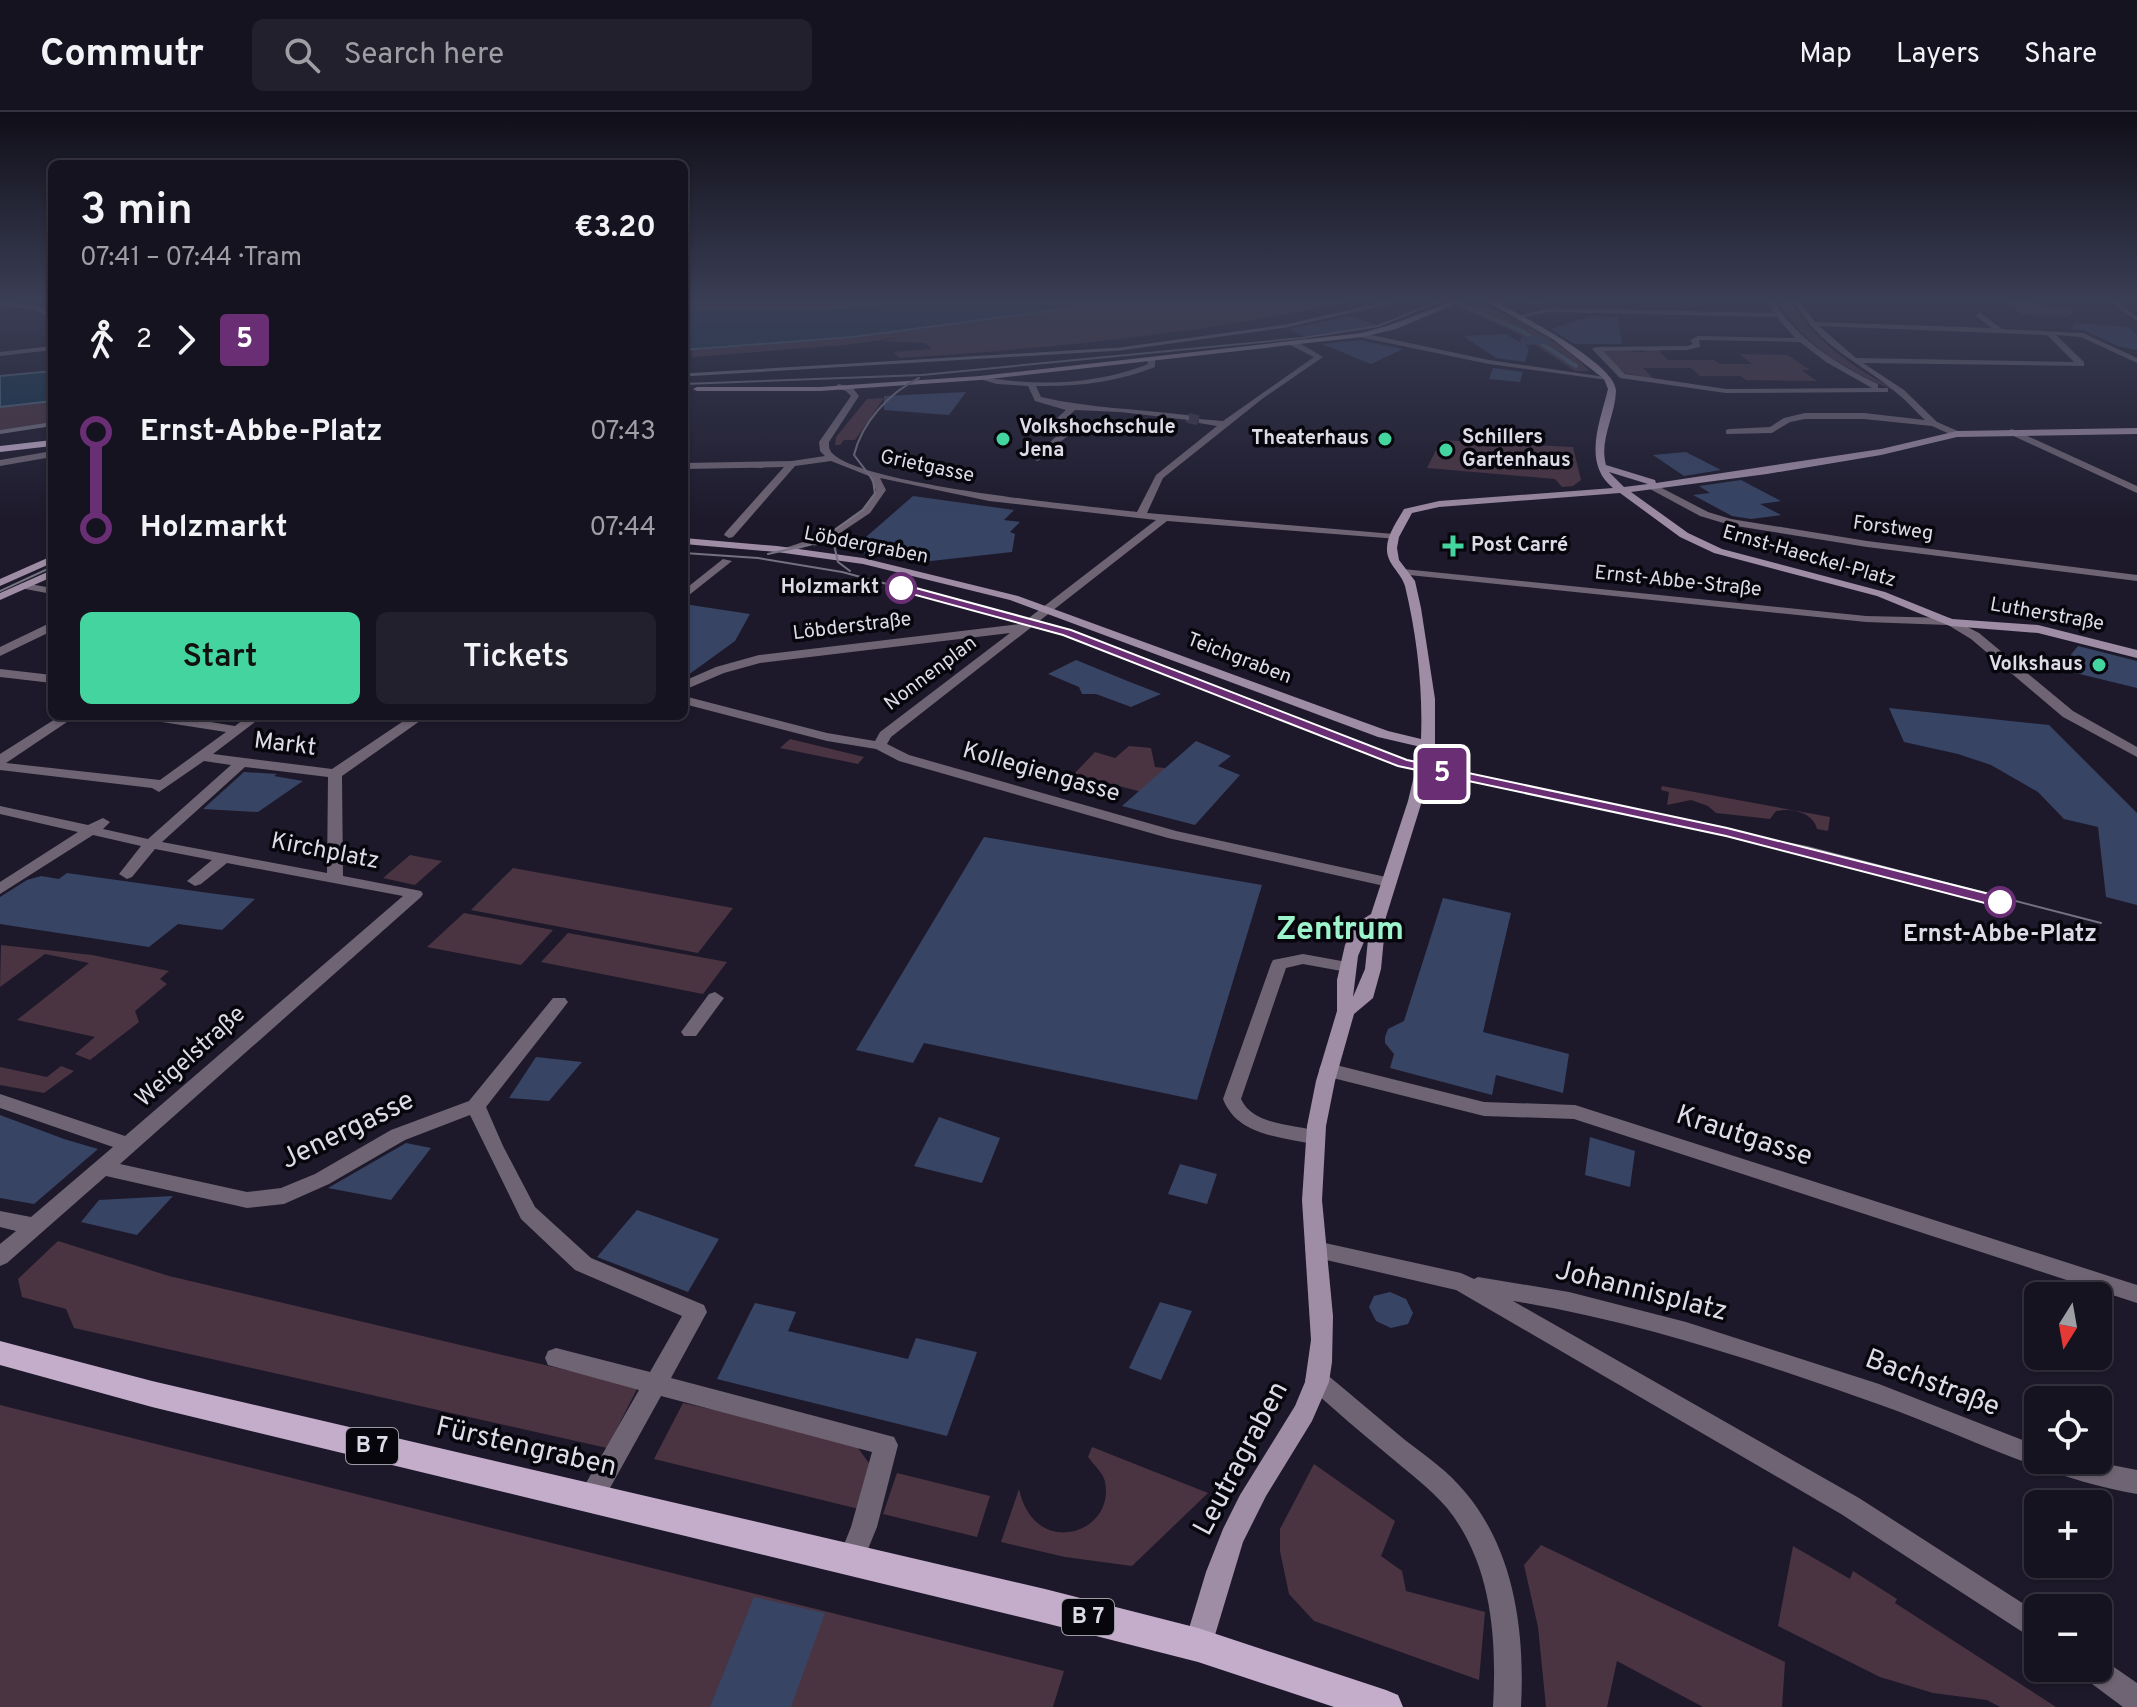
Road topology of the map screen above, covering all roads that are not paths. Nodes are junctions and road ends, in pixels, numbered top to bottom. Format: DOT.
graph roads {
  1 [pos="1023,373"];
  2 [pos="1119,373"];
  3 [pos="1296,373"];
  4 [pos="1574,373"];
  5 [pos="1602,373"];
  6 [pos="1620,373"];
  7 [pos="1852,373"];
  8 [pos="1871,373"];
  9 [pos="1623,376"];
  10 [pos="980,378"];
  11 [pos="1608,378"];
  12 [pos="1031,385"];
  13 [pos="838,386"];
  14 [pos="1612,389"];
  15 [pos="688,390"];
  16 [pos="1885,390"];
  17 [pos="1910,401"];
  18 [pos="1069,407"];
  19 [pos="1186,418"];
  20 [pos="1202,421"];
  21 [pos="1224,424"];
  22 [pos="1934,424"];
  23 [pos="2137,431"];
  24 [pos="1729,432"];
  25 [pos="2012,432"];
  26 [pos="1957,434"];
  27 [pos="48,443"];
  28 [pos="3,449"];
  29 [pos="48,455"];
  30 [pos="832,458"];
  31 [pos="1038,458"];
  32 [pos="0,463"];
  33 [pos="792,464"];
  34 [pos="688,466"];
  35 [pos="1601,467"];
  36 [pos="873,474"];
  37 [pos="1672,484"];
  38 [pos="1653,487"];
  39 [pos="2137,490"];
  40 [pos="1623,491"];
  41 [pos="1140,516"];
  42 [pos="1165,518"];
  43 [pos="837,532"];
  44 [pos="729,535"];
  45 [pos="1394,537"];
  46 [pos="688,541"];
  47 [pos="812,542"];
  48 [pos="784,550"];
  49 [pos="48,561"];
  50 [pos="727,561"];
  51 [pos="714,572"];
  52 [pos="1403,572"];
  53 [pos="2084,573"];
  54 [pos="729,574"];
  55 [pos="48,575"];
  56 [pos="2137,578"];
  57 [pos="0,583"];
  58 [pos="24,586"];
  59 [pos="2137,586"];
  60 [pos="48,590"];
  61 [pos="688,593"];
  62 [pos="0,597"];
  63 [pos="1044,607"];
  64 [pos="1950,622"];
  65 [pos="1029,626"];
  66 [pos="48,628"];
  67 [pos="0,652"];
  68 [pos="2137,654"];
  69 [pos="0,673"];
  70 [pos="48,679"];
  71 [pos="688,684"];
  72 [pos="688,701"];
  73 [pos="63,720"];
  74 [pos="174,720"];
  75 [pos="251,720"];
  76 [pos="414,720"];
  77 [pos="238,730"];
  78 [pos="1428,745"];
  79 [pos="880,746"];
  80 [pos="2137,753"];
  81 [pos="201,757"];
  82 [pos="242,762"];
  83 [pos="0,763"];
  84 [pos="335,774"];
  85 [pos="3,814"];
  86 [pos="97,827"];
  87 [pos="151,844"];
  88 [pos="225,857"];
  89 [pos="127,874"];
  90 [pos="335,878"];
  91 [pos="195,881"];
  92 [pos="1389,882"];
  93 [pos="0,889"];
  94 [pos="415,894"];
  95 [pos="1378,917"];
  96 [pos="1347,967"];
  97 [pos="715,998"];
  98 [pos="559,1002"];
  99 [pos="1346,1011"];
  100 [pos="690,1032"];
  101 [pos="1328,1070"];
  102 [pos="0,1101"];
  103 [pos="476,1106"];
  104 [pos="1313,1137"];
  105 [pos="130,1145"];
  106 [pos="104,1168"];
  107 [pos="0,1219"];
  108 [pos="34,1226"];
  109 [pos="1316,1250"];
  110 [pos="0,1257"];
  111 [pos="1461,1282"];
  112 [pos="2137,1294"];
  113 [pos="0,1353"];
  114 [pos="556,1358"];
  115 [pos="1804,1368"];
  116 [pos="1317,1380"];
  117 [pos="656,1387"];
  118 [pos="2024,1452"];
  119 [pos="2105,1474"];
  120 [pos="2137,1482"];
  121 [pos="591,1498"];
  122 [pos="850,1562"];
  123 [pos="2024,1620"];
  124 [pos="1198,1645"];
  125 [pos="2112,1681"];
  126 [pos="2137,1700"];
  127 [pos="1386,1707"];
  128 [pos="1507,1707"];
  1 -- 10 [label="main road"];
  2 -- 12 [label="street"];
  3 -- 21 [label="street"];
  4 -- 11 [label="street"];
  5 -- 11 [label="main road"];
  6 -- 9 [label="street"];
  7 -- 16 [label="street"];
  8 -- 17 [label="street"];
  9 -- 14 [label="street"];
  9 -- 16 [label="street"];
  10 -- 12 [label="street"];
  10 -- 13 [label="main road"];
  11 -- 14 [label="main road"];
  12 -- 18 [label="street"];
  13 -- 15 [label="main road"];
  13 -- 30 [label="street"];
  14 -- 35 [label="main road"];
  16 -- 17 [label="street"];
  17 -- 22 [label="street"];
  18 -- 19 [label="street"];
  18 -- 31 [label="street"];
  20 -- 21 [label="street"];
  21 -- 41 [label="street"];
  22 -- 24 [label="street"];
  22 -- 26 [label="street"];
  23 -- 25 [label="main road"];
  25 -- 26 [label="main road"];
  25 -- 39 [label="street"];
  26 -- 37 [label="main road"];
  27 -- 28 [label="main road"];
  29 -- 32 [label="street"];
  30 -- 33 [label="street, Grietgasse"];
  30 -- 36 [label="street, Grietgasse"];
  33 -- 34 [label="street, Grietgasse"];
  33 -- 44 [label="street"];
  35 -- 37 [label="main road"];
  35 -- 40 [label="main road, Ernst-Haeckel-Platz"];
  36 -- 41 [label="street, Grietgasse"];
  36 -- 43 [label="street"];
  37 -- 38 [label="main road"];
  38 -- 40 [label="main road"];
  38 -- 53 [label="street, Forstweg"];
  40 -- 45 [label="main road"];
  40 -- 64 [label="main road, Ernst-Haeckel-Platz"];
  41 -- 42 [label="street, Grietgasse"];
  42 -- 45 [label="street, Grietgasse"];
  42 -- 63 [label="street, Nonnenplan"];
  45 -- 52 [label="main road"];
  46 -- 48 [label="main road, Löbdergraben"];
  47 -- 48 [label="street"];
  48 -- 63 [label="main road, Löbdergraben"];
  49 -- 57 [label="main road"];
  50 -- 51 [label="street"];
  51 -- 54 [label="street"];
  51 -- 61 [label="street"];
  52 -- 64 [label="street, Ernst-Abbe-Straße"];
  52 -- 78 [label="main road"];
  53 -- 56 [label="street, Forstweg"];
  53 -- 59 [label="street"];
  55 -- 58 [label="main road"];
  58 -- 60 [label="street"];
  58 -- 62 [label="main road"];
  63 -- 65 [label="street, Nonnenplan"];
  63 -- 78 [label="main road, Teichgraben"];
  64 -- 68 [label="main road, Lutherstraße"];
  64 -- 80 [label="street"];
  65 -- 71 [label="street, Löbderstraße"];
  65 -- 79 [label="street, Nonnenplan"];
  66 -- 67 [label="street"];
  69 -- 70 [label="street"];
  72 -- 79 [label="street, Kollegiengasse"];
  73 -- 83 [label="street"];
  74 -- 77 [label="street"];
  75 -- 77 [label="street, Markt"];
  76 -- 84 [label="street, Markt"];
  77 -- 81 [label="street, Markt"];
  78 -- 92 [label="main road"];
  79 -- 92 [label="street, Kollegiengasse"];
  81 -- 82 [label="street, Markt"];
  81 -- 83 [label="street"];
  82 -- 84 [label="street, Markt"];
  82 -- 87 [label="street"];
  84 -- 90 [label="street, Markt"];
  85 -- 86 [label="street, Kirchplatz"];
  86 -- 87 [label="street, Kirchplatz"];
  86 -- 93 [label="street"];
  87 -- 88 [label="street, Kirchplatz"];
  87 -- 89 [label="street"];
  88 -- 90 [label="street, Kirchplatz"];
  88 -- 91 [label="street"];
  90 -- 94 [label="street, Kirchplatz"];
  92 -- 95 [label="main road"];
  94 -- 105 [label="street, Weigelstraße"];
  95 -- 96 [label="main road"];
  95 -- 99 [label="main road"];
  96 -- 99 [label="main road"];
  96 -- 104 [label="street"];
  97 -- 100 [label="street"];
  98 -- 103 [label="street"];
  99 -- 101 [label="main road, Leutragraben"];
  101 -- 104 [label="main road, Leutragraben"];
  101 -- 112 [label="street, Krautgasse"];
  102 -- 105 [label="street"];
  103 -- 106 [label="street, Jenergasse"];
  103 -- 117 [label="street"];
  104 -- 109 [label="main road, Leutragraben"];
  105 -- 106 [label="street, Weigelstraße"];
  106 -- 108 [label="street, Weigelstraße"];
  107 -- 108 [label="street"];
  108 -- 110 [label="street, Weigelstraße"];
  109 -- 111 [label="street, Johannisplatz"];
  109 -- 116 [label="main road, Leutragraben"];
  111 -- 115 [label="street, Johannisplatz"];
  111 -- 123 [label="street"];
  113 -- 121 [label="main road, Fürstengraben / B 7"];
  114 -- 117 [label="street"];
  115 -- 118 [label="street, Bachstraße"];
  116 -- 124 [label="main road, Leutragraben"];
  116 -- 128 [label="street"];
  117 -- 121 [label="street"];
  117 -- 122 [label="street"];
  119 -- 120 [label="street"];
  121 -- 122 [label="main road, Fürstengraben / B 7"];
  122 -- 124 [label="main road, Fürstengraben / B 7"];
  124 -- 127 [label="main road, B 7"];
  125 -- 126 [label="street"];
}
